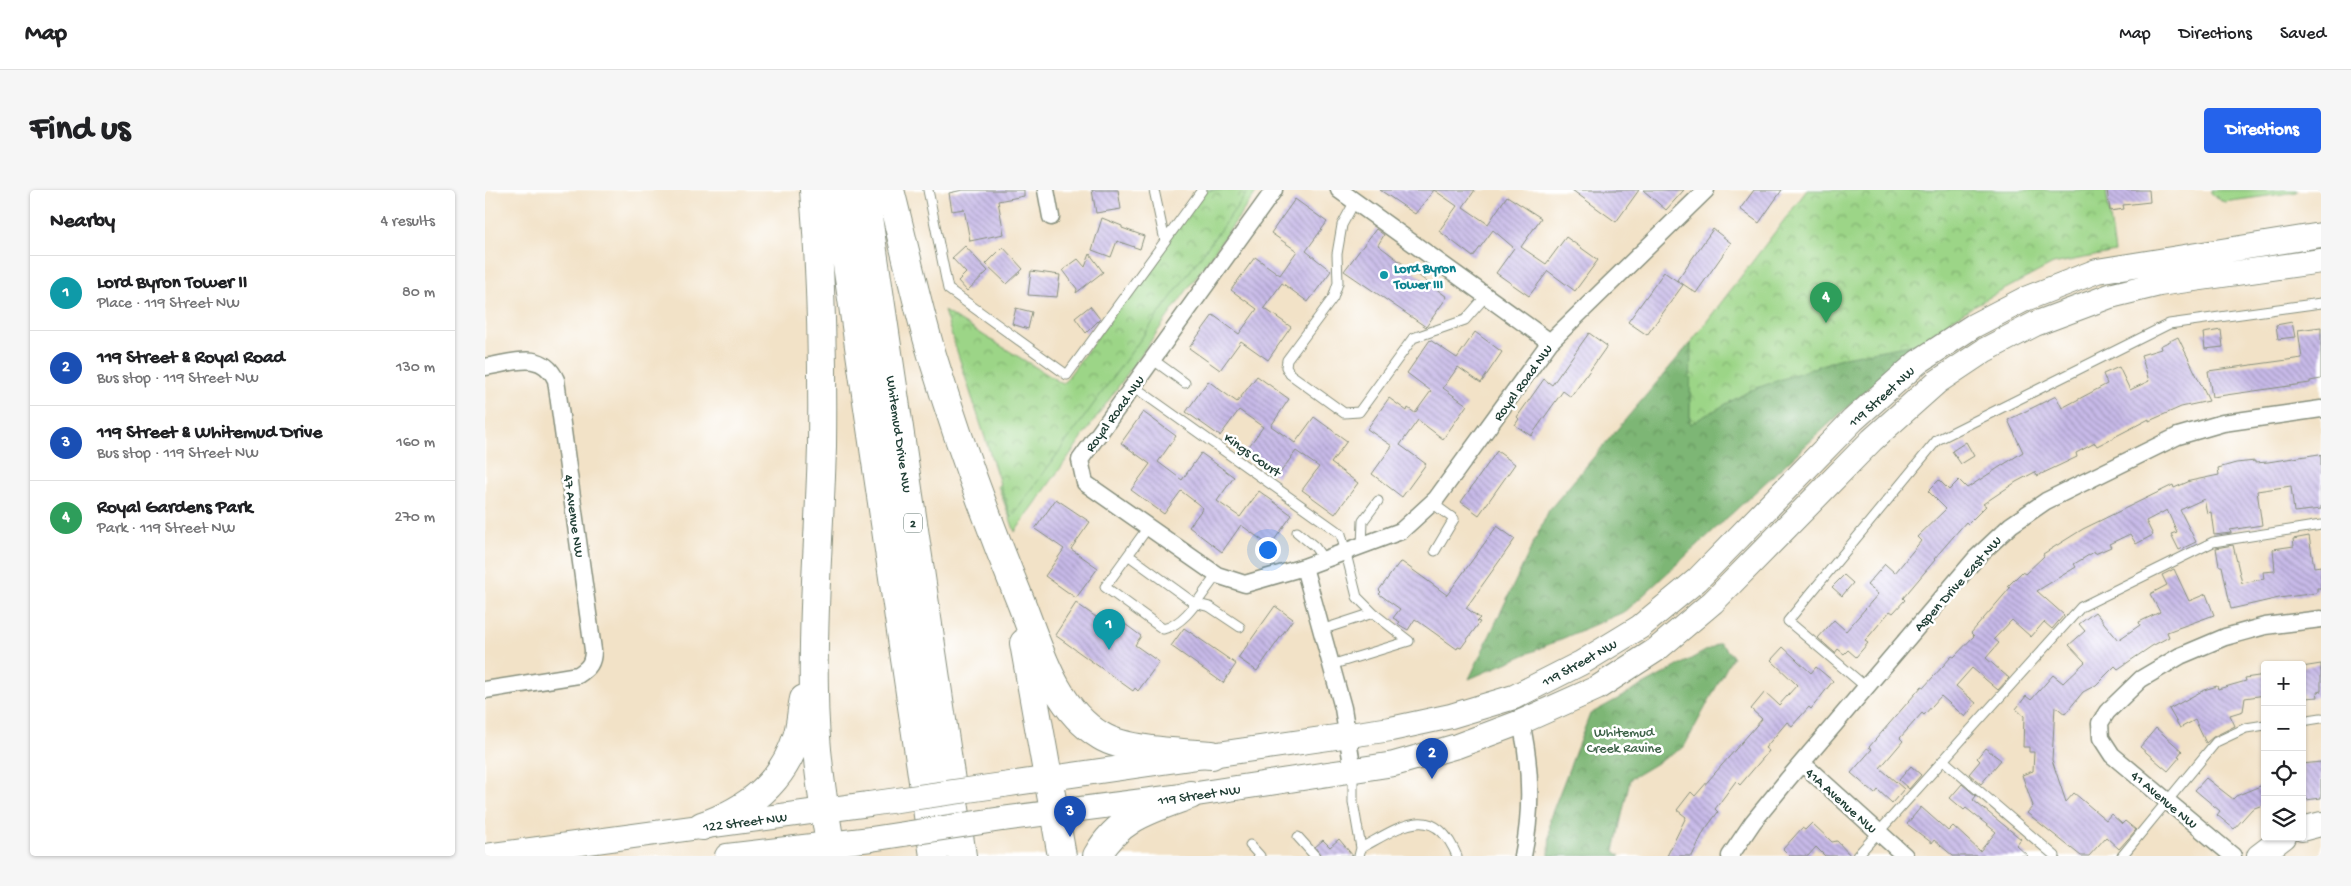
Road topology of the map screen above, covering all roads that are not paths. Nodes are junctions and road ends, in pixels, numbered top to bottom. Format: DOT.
graph roads {
  1 [pos="814,190"];
  2 [pos="836,190"];
  3 [pos="864,190"];
  4 [pos="890,190"];
  5 [pos="928,190"];
  6 [pos="1045,190"];
  7 [pos="1153,190"];
  8 [pos="1202,190"];
  9 [pos="1274,190"];
  10 [pos="1339,190"];
  11 [pos="1706,190"];
  12 [pos="1355,202"];
  13 [pos="1051,217"];
  14 [pos="2321,235"];
  15 [pos="1165,241"];
  16 [pos="2321,261"];
  17 [pos="1486,296"];
  18 [pos="2321,303"];
  19 [pos="1550,342"];
  20 [pos="1152,359"];
  21 [pos="485,367"];
  22 [pos="1185,383"];
  23 [pos="1133,386"];
  24 [pos="2321,409"];
  25 [pos="1378,501"];
  26 [pos="1432,504"];
  27 [pos="2321,525"];
  28 [pos="1149,526"];
  29 [pos="1297,532"];
  30 [pos="1362,546"];
  31 [pos="999,550"];
  32 [pos="1435,551"];
  33 [pos="1346,552"];
  34 [pos="1127,555"];
  35 [pos="1324,560"];
  36 [pos="1304,568"];
  37 [pos="1217,575"];
  38 [pos="1194,603"];
  39 [pos="1373,613"];
  40 [pos="2321,619"];
  41 [pos="1240,627"];
  42 [pos="1321,630"];
  43 [pos="813,651"];
  44 [pos="1331,665"];
  45 [pos="1867,688"];
  46 [pos="485,690"];
  47 [pos="1514,697"];
  48 [pos="2321,718"];
  49 [pos="2306,720"];
  50 [pos="1521,722"];
  51 [pos="2261,726"];
  52 [pos="1348,735"];
  53 [pos="1212,755"];
  54 [pos="1943,760"];
  55 [pos="1802,763"];
  56 [pos="1353,771"];
  57 [pos="1049,779"];
  58 [pos="1003,785"];
  59 [pos="1190,795"];
  60 [pos="2169,800"];
  61 [pos="826,811"];
  62 [pos="1056,812"];
  63 [pos="2321,824"];
  64 [pos="702,826"];
  65 [pos="2306,828"];
  66 [pos="1878,832"];
  67 [pos="1298,837"];
  68 [pos="2279,841"];
  69 [pos="1250,845"];
  70 [pos="831,849"];
  71 [pos="1360,852"];
  72 [pos="486,856"];
  73 [pos="727,856"];
  74 [pos="934,856"];
  75 [pos="962,856"];
  76 [pos="1062,856"];
  77 [pos="1097,856"];
  78 [pos="1260,856"];
  79 [pos="1315,856"];
  80 [pos="1457,856"];
  81 [pos="1523,856"];
  82 [pos="1730,856"];
  83 [pos="1857,856"];
  84 [pos="1905,856"];
  85 [pos="2055,856"];
  86 [pos="2122,856"];
  87 [pos="2233,856"];
  88 [pos="2259,856"];
  1 -- 43 [label="highway"];
  2 -- 74 [label="highway, Whitemud Drive NW / 2"];
  3 -- 75 [label="highway, Whitemud Drive NW / 2"];
  4 -- 31 [label="highway"];
  5 -- 15 [label="lane"];
  6 -- 13 [label="street"];
  7 -- 15 [label="lane"];
  8 -- 15 [label="lane"];
  9 -- 20 [label="street, Royal Road NW"];
  10 -- 12 [label="street"];
  11 -- 19 [label="street, Royal Road NW"];
  12 -- 17 [label="street"];
  12 -- 17 [label="lane"];
  14 -- 47 [label="main road, 119 Street NW"];
  16 -- 50 [label="main road, 119 Street NW"];
  17 -- 19 [label="street"];
  18 -- 45 [label="lane"];
  19 -- 26 [label="street, Royal Road NW"];
  20 -- 22 [label="lane"];
  20 -- 23 [label="street, Royal Road NW"];
  21 -- 46 [label="street, 47 Avenue NW"];
  23 -- 28 [label="street, Royal Road NW"];
  23 -- 33 [label="lane, Kings Court"];
  24 -- 45 [label="street, Aspen Drive East NW"];
  25 -- 30 [label="lane"];
  26 -- 30 [label="street, Royal Road NW"];
  26 -- 32 [label="lane"];
  27 -- 54 [label="lane"];
  28 -- 34 [label="lane"];
  28 -- 37 [label="street, Royal Road NW"];
  29 -- 35 [label="lane"];
  30 -- 33 [label="street, Royal Road NW"];
  31 -- 53 [label="highway"];
  31 -- 57 [label="highway"];
  33 -- 35 [label="street, Royal Road NW"];
  33 -- 39 [label="lane, Kings Court"];
  34 -- 38 [label="lane"];
  34 -- 38 [label="lane"];
  35 -- 36 [label="street, Royal Road NW"];
  36 -- 37 [label="street, Royal Road NW"];
  36 -- 42 [label="street"];
  37 -- 38 [label="lane"];
  38 -- 41 [label="lane"];
  39 -- 42 [label="lane"];
  39 -- 44 [label="lane, Kings Court"];
  40 -- 60 [label="street, 41 Avenue NW"];
  42 -- 44 [label="street"];
  43 -- 61 [label="highway"];
  43 -- 64 [label="highway"];
  44 -- 52 [label="street"];
  45 -- 55 [label="street, Aspen Drive East NW"];
  47 -- 50 [label="main road"];
  47 -- 52 [label="main road, 119 Street NW"];
  48 -- 49 [label="lane"];
  50 -- 56 [label="main road, 119 Street NW"];
  50 -- 81 [label="street"];
  51 -- 60 [label="lane"];
  52 -- 53 [label="main road, 119 Street NW"];
  52 -- 56 [label="street"];
  53 -- 57 [label="main road, 119 Street NW"];
  54 -- 66 [label="lane"];
  54 -- 85 [label="lane"];
  55 -- 66 [label="street, 41A Avenue NW"];
  55 -- 82 [label="street, Aspen Drive East NW"];
  56 -- 59 [label="main road, 119 Street NW"];
  56 -- 71 [label="lane"];
  57 -- 58 [label="main road, 119 Street NW"];
  57 -- 62 [label="highway"];
  58 -- 61 [label="main road, 122 Street NW, bridge"];
  59 -- 62 [label="main road, 119 Street NW"];
  59 -- 77 [label="highway"];
  60 -- 86 [label="lane"];
  60 -- 87 [label="street, 41 Avenue NW"];
  61 -- 64 [label="main road, 122 Street NW"];
  61 -- 70 [label="highway"];
  62 -- 70 [label="main road, 119 Street NW, bridge"];
  62 -- 76 [label="highway"];
  63 -- 65 [label="main road"];
  64 -- 72 [label="main road, 122 Street NW"];
  66 -- 83 [label="lane"];
  66 -- 84 [label="street, 41A Avenue NW"];
  67 -- 79 [label="lane"];
  68 -- 88 [label="main road"];
  69 -- 78 [label="lane"];
  70 -- 73 [label="main road"];
  71 -- 80 [label="lane"];
}
